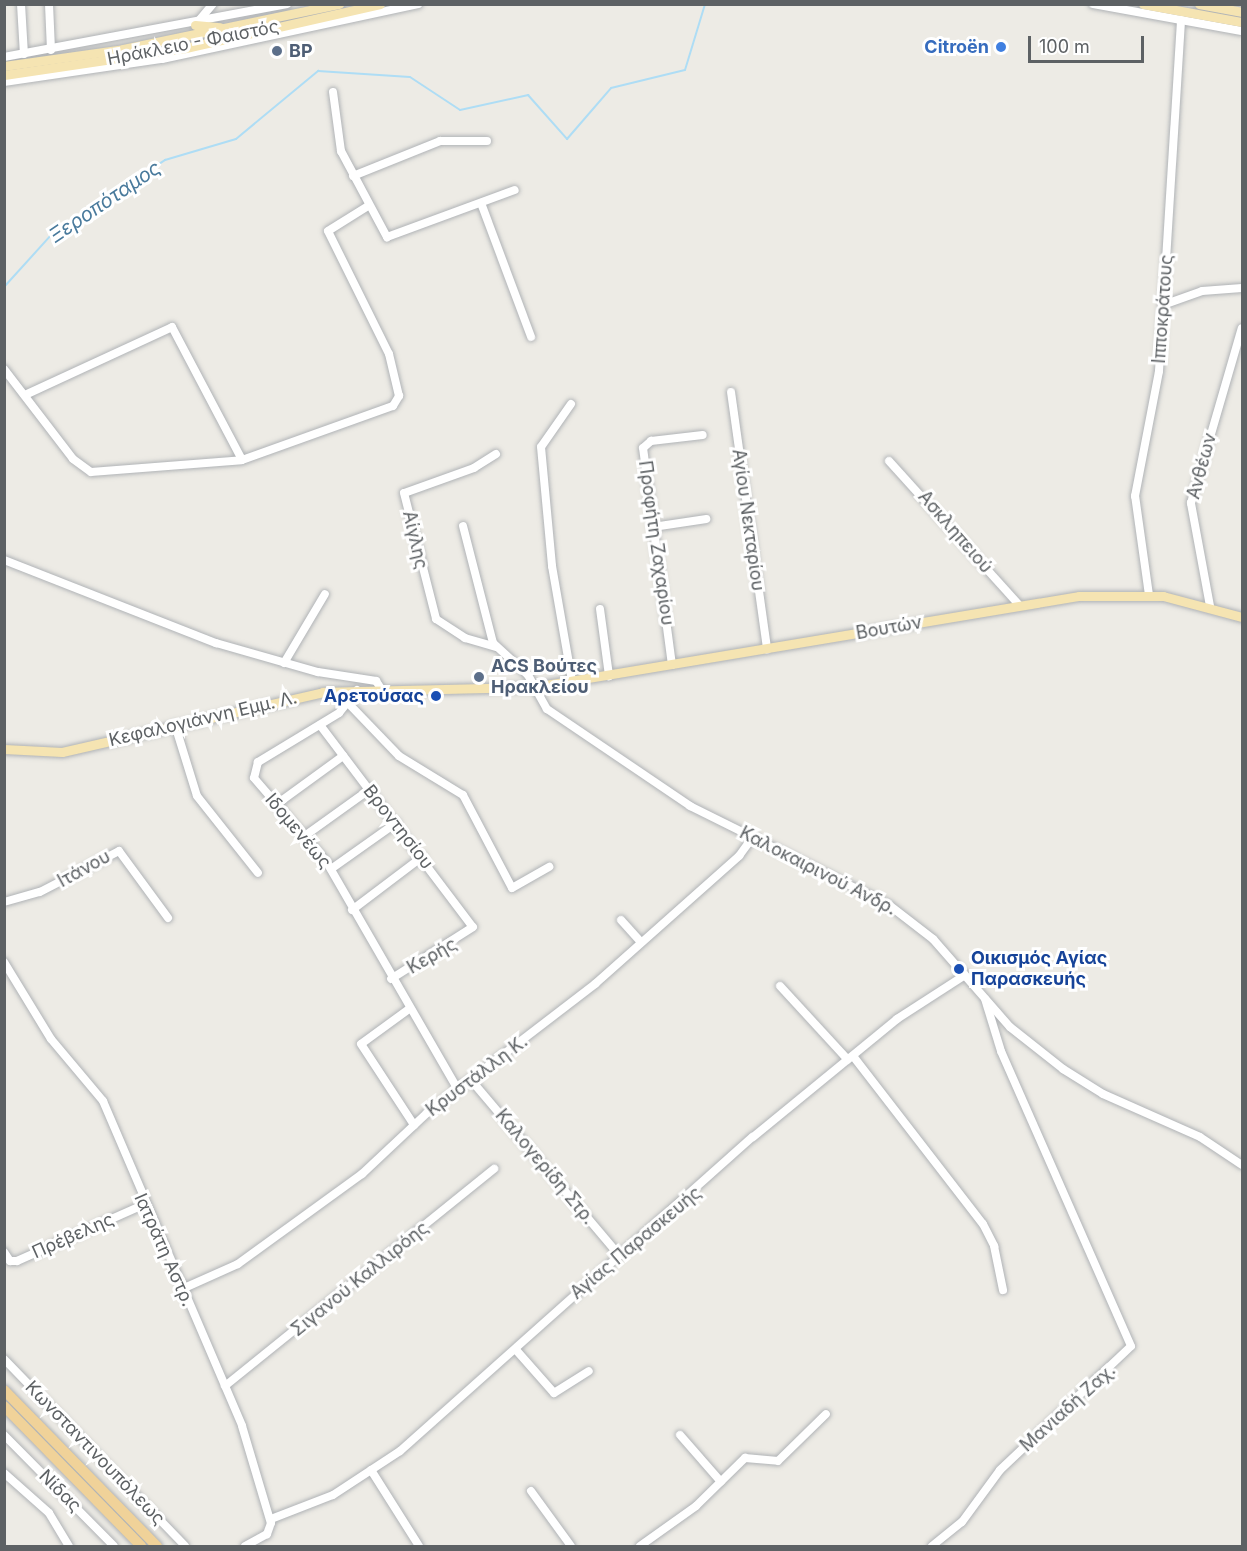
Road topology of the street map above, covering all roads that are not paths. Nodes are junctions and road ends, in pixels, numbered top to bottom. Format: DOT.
graph roads {
  1 [pos="21,4"];
  2 [pos="49,4"];
  3 [pos="213,4"];
  4 [pos="287,4"];
  5 [pos="339,4"];
  6 [pos="380,4"];
  7 [pos="418,4"];
  8 [pos="1093,4"];
  9 [pos="1143,4"];
  10 [pos="1199,4"];
  11 [pos="277,6"];
  12 [pos="1215,6"];
  13 [pos="1242,12"];
  14 [pos="1181,20"];
  15 [pos="1242,22"];
  16 [pos="195,25"];
  17 [pos="1242,31"];
  18 [pos="234,32"];
  19 [pos="250,41"];
  20 [pos="210,42"];
  21 [pos="51,50"];
  22 [pos="24,54"];
  23 [pos="181,55"];
  24 [pos="4,57"];
  25 [pos="4,66"];
  26 [pos="4,75"];
  27 [pos="4,82"];
  28 [pos="333,92"];
  29 [pos="487,141"];
  30 [pos="353,176"];
  31 [pos="515,190"];
  32 [pos="480,203"];
  33 [pos="368,206"];
  34 [pos="1242,288"];
  35 [pos="1163,305"];
  36 [pos="1242,328"];
  37 [pos="531,338"];
  38 [pos="4,369"];
  39 [pos="731,392"];
  40 [pos="25,394"];
  41 [pos="571,404"];
  42 [pos="703,435"];
  43 [pos="496,454"];
  44 [pos="242,460"];
  45 [pos="889,461"];
  46 [pos="706,519"];
  47 [pos="463,526"];
  48 [pos="653,527"];
  49 [pos="4,560"];
  50 [pos="325,594"];
  51 [pos="1149,595"];
  52 [pos="1018,605"];
  53 [pos="1210,606"];
  54 [pos="600,609"];
  55 [pos="1242,617"];
  56 [pos="496,647"];
  57 [pos="767,649"];
  58 [pos="284,663"];
  59 [pos="672,665"];
  60 [pos="609,676"];
  61 [pos="572,681"];
  62 [pos="534,687"];
  63 [pos="510,688"];
  64 [pos="357,690"];
  65 [pos="382,690"];
  66 [pos="349,704"];
  67 [pos="175,725"];
  68 [pos="320,725"];
  69 [pos="4,749"];
  70 [pos="344,756"];
  71 [pos="370,789"];
  72 [pos="277,804"];
  73 [pos="396,823"];
  74 [pos="306,835"];
  75 [pos="753,837"];
  76 [pos="422,857"];
  77 [pos="549,867"];
  78 [pos="331,869"];
  79 [pos="258,873"];
  80 [pos="4,902"];
  81 [pos="352,910"];
  82 [pos="168,918"];
  83 [pos="621,920"];
  84 [pos="472,930"];
  85 [pos="640,941"];
  86 [pos="4,962"];
  87 [pos="965,975"];
  88 [pos="391,979"];
  89 [pos="780,986"];
  90 [pos="985,997"];
  91 [pos="409,1009"];
  92 [pos="851,1058"];
  93 [pos="471,1080"];
  94 [pos="458,1090"];
  95 [pos="414,1125"];
  96 [pos="1242,1165"];
  97 [pos="494,1169"];
  98 [pos="145,1204"];
  99 [pos="4,1252"];
  100 [pos="618,1254"];
  101 [pos="182,1290"];
  102 [pos="1003,1290"];
  103 [pos="517,1351"];
  104 [pos="4,1359"];
  105 [pos="589,1371"];
  106 [pos="225,1386"];
  107 [pos="4,1390"];
  108 [pos="4,1406"];
  109 [pos="826,1414"];
  110 [pos="4,1435"];
  111 [pos="680,1435"];
  112 [pos="371,1470"];
  113 [pos="4,1473"];
  114 [pos="721,1482"];
  115 [pos="531,1491"];
  116 [pos="271,1519"];
  117 [pos="69,1546"];
  118 [pos="114,1546"];
  119 [pos="141,1546"];
  120 [pos="158,1546"];
  121 [pos="185,1546"];
  122 [pos="245,1546"];
  123 [pos="419,1546"];
  124 [pos="571,1546"];
  125 [pos="640,1546"];
  126 [pos="932,1546"];
  1 -- 22 [label="street"];
  2 -- 21 [label="street"];
  3 -- 16 [label="street"];
  4 -- 11 [label="street"];
  5 -- 18 [label="main road, Ηράκλειο - Φαιστός"];
  6 -- 18 [label="main road, Ηράκλειο - Φαιστός"];
  7 -- 19 [label="street"];
  8 -- 14 [label="street"];
  9 -- 15 [label="main road"];
  10 -- 12 [label="main road"];
  11 -- 16 [label="street"];
  12 -- 13 [label="main road"];
  14 -- 17 [label="street"];
  14 -- 35 [label="street, Ιπποκράτους"];
  16 -- 18 [label="main road"];
  16 -- 21 [label="street"];
  18 -- 19 [label="main road"];
  18 -- 20 [label="main road, Ηράκλειο - Φαιστός"];
  18 -- 25 [label="main road, Ηράκλειο - Φαιστός"];
  19 -- 23 [label="street"];
  20 -- 23 [label="main road"];
  20 -- 26 [label="main road, Ηράκλειο - Φαιστός"];
  21 -- 22 [label="street"];
  22 -- 24 [label="street"];
  23 -- 27 [label="street"];
  28 -- 30 [label="street"];
  29 -- 30 [label="street"];
  30 -- 33 [label="street"];
  31 -- 32 [label="street"];
  32 -- 33 [label="street"];
  32 -- 37 [label="street"];
  33 -- 44 [label="street"];
  34 -- 35 [label="street"];
  35 -- 51 [label="street, Ιπποκράτους"];
  36 -- 53 [label="street, Ανθέων"];
  38 -- 40 [label="street"];
  39 -- 57 [label="street, Αγίου Νεκταρίου"];
  40 -- 44 [label="street"];
  40 -- 44 [label="street"];
  41 -- 61 [label="street"];
  42 -- 48 [label="street, Προφήτη Ζαχαρίου"];
  43 -- 56 [label="street, Αίγλης"];
  45 -- 52 [label="street, Ασκληπειού"];
  46 -- 48 [label="street"];
  47 -- 56 [label="street"];
  48 -- 59 [label="street, Προφήτη Ζαχαρίου"];
  49 -- 58 [label="street"];
  50 -- 58 [label="street"];
  51 -- 52 [label="main road, Βουτών"];
  51 -- 53 [label="main road, Βουτών"];
  52 -- 57 [label="main road, Βουτών"];
  53 -- 55 [label="main road, Βουτών"];
  54 -- 60 [label="street"];
  56 -- 62 [label="street, Καλοκαιρινού Ανδρ."];
  57 -- 59 [label="main road, Βουτών"];
  58 -- 65 [label="street"];
  59 -- 60 [label="main road, Βουτών"];
  60 -- 61 [label="main road, Βουτών"];
  61 -- 62 [label="main road, Βουτών"];
  62 -- 63 [label="main road, Βουτών"];
  62 -- 75 [label="street, Καλοκαιρινού Ανδρ."];
  63 -- 65 [label="main road, Κεφαλογιάννη Εμμ. Λ."];
  64 -- 65 [label="main road, Κεφαλογιάννη Εμμ. Λ."];
  64 -- 66 [label="street, Ιδομενέως"];
  64 -- 67 [label="main road, Κεφαλογιάννη Εμμ. Λ."];
  66 -- 68 [label="street, Ιδομενέως"];
  66 -- 77 [label="street"];
  67 -- 69 [label="main road, Κεφαλογιάννη Εμμ. Λ."];
  67 -- 79 [label="street"];
  68 -- 70 [label="street, Βροντησίου"];
  68 -- 72 [label="street, Ιδομενέως"];
  70 -- 71 [label="street, Βροντησίου"];
  70 -- 72 [label="street"];
  71 -- 73 [label="street, Βροντησίου"];
  71 -- 74 [label="street"];
  72 -- 74 [label="street, Ιδομενέως"];
  73 -- 76 [label="street, Βροντησίου"];
  73 -- 78 [label="street"];
  74 -- 78 [label="street, Ιδομενέως"];
  75 -- 85 [label="street, Κρυστάλλη Κ."];
  75 -- 87 [label="street, Καλοκαιρινού Ανδρ."];
  76 -- 81 [label="street"];
  76 -- 84 [label="street, Βροντησίου"];
  78 -- 81 [label="street, Ιδομενέως"];
  80 -- 82 [label="street, Ιτάνου"];
  81 -- 88 [label="street, Ιδομενέως"];
  83 -- 85 [label="street"];
  84 -- 88 [label="street, Κερής"];
  85 -- 93 [label="street, Κρυστάλλη Κ."];
  86 -- 98 [label="street, Ιατράτη Αστρ."];
  87 -- 90 [label="street, Καλοκαιρινού Ανδρ."];
  87 -- 92 [label="street, Αγίας Παρασκευής"];
  88 -- 91 [label="street, Ιδομενέως"];
  89 -- 92 [label="street"];
  90 -- 96 [label="street, Καλοκαιρινού Ανδρ."];
  90 -- 126 [label="street, Μανιαδή Ζαχ."];
  91 -- 94 [label="street, Ιδομενέως"];
  91 -- 95 [label="street"];
  92 -- 100 [label="street, Αγίας Παρασκευής"];
  92 -- 102 [label="street"];
  93 -- 94 [label="street, Κρυστάλλη Κ."];
  93 -- 100 [label="street, Καλογερίδη Στρ."];
  94 -- 95 [label="street, Κρυστάλλη Κ."];
  95 -- 101 [label="street, Κρυστάλλη Κ."];
  97 -- 106 [label="street, Σιγανού Καλλιρόης"];
  98 -- 99 [label="street, Πρέβελης"];
  98 -- 101 [label="street, Ιατράτη Αστρ."];
  100 -- 103 [label="street, Αγίας Παρασκευής"];
  101 -- 106 [label="street, Ιατράτη Αστρ."];
  103 -- 105 [label="street"];
  103 -- 112 [label="street, Αγίας Παρασκευής"];
  104 -- 121 [label="street, Κωνσταντινουπόλεως"];
  106 -- 116 [label="street, Ιατράτη Αστρ."];
  107 -- 120 [label="highway"];
  108 -- 119 [label="highway"];
  109 -- 114 [label="street"];
  110 -- 118 [label="street, Νίδας"];
  111 -- 114 [label="street"];
  112 -- 116 [label="street, Αγίας Παρασκευής"];
  112 -- 123 [label="street"];
  113 -- 117 [label="street"];
  114 -- 125 [label="street"];
  115 -- 124 [label="street"];
  116 -- 122 [label="street"];
}
